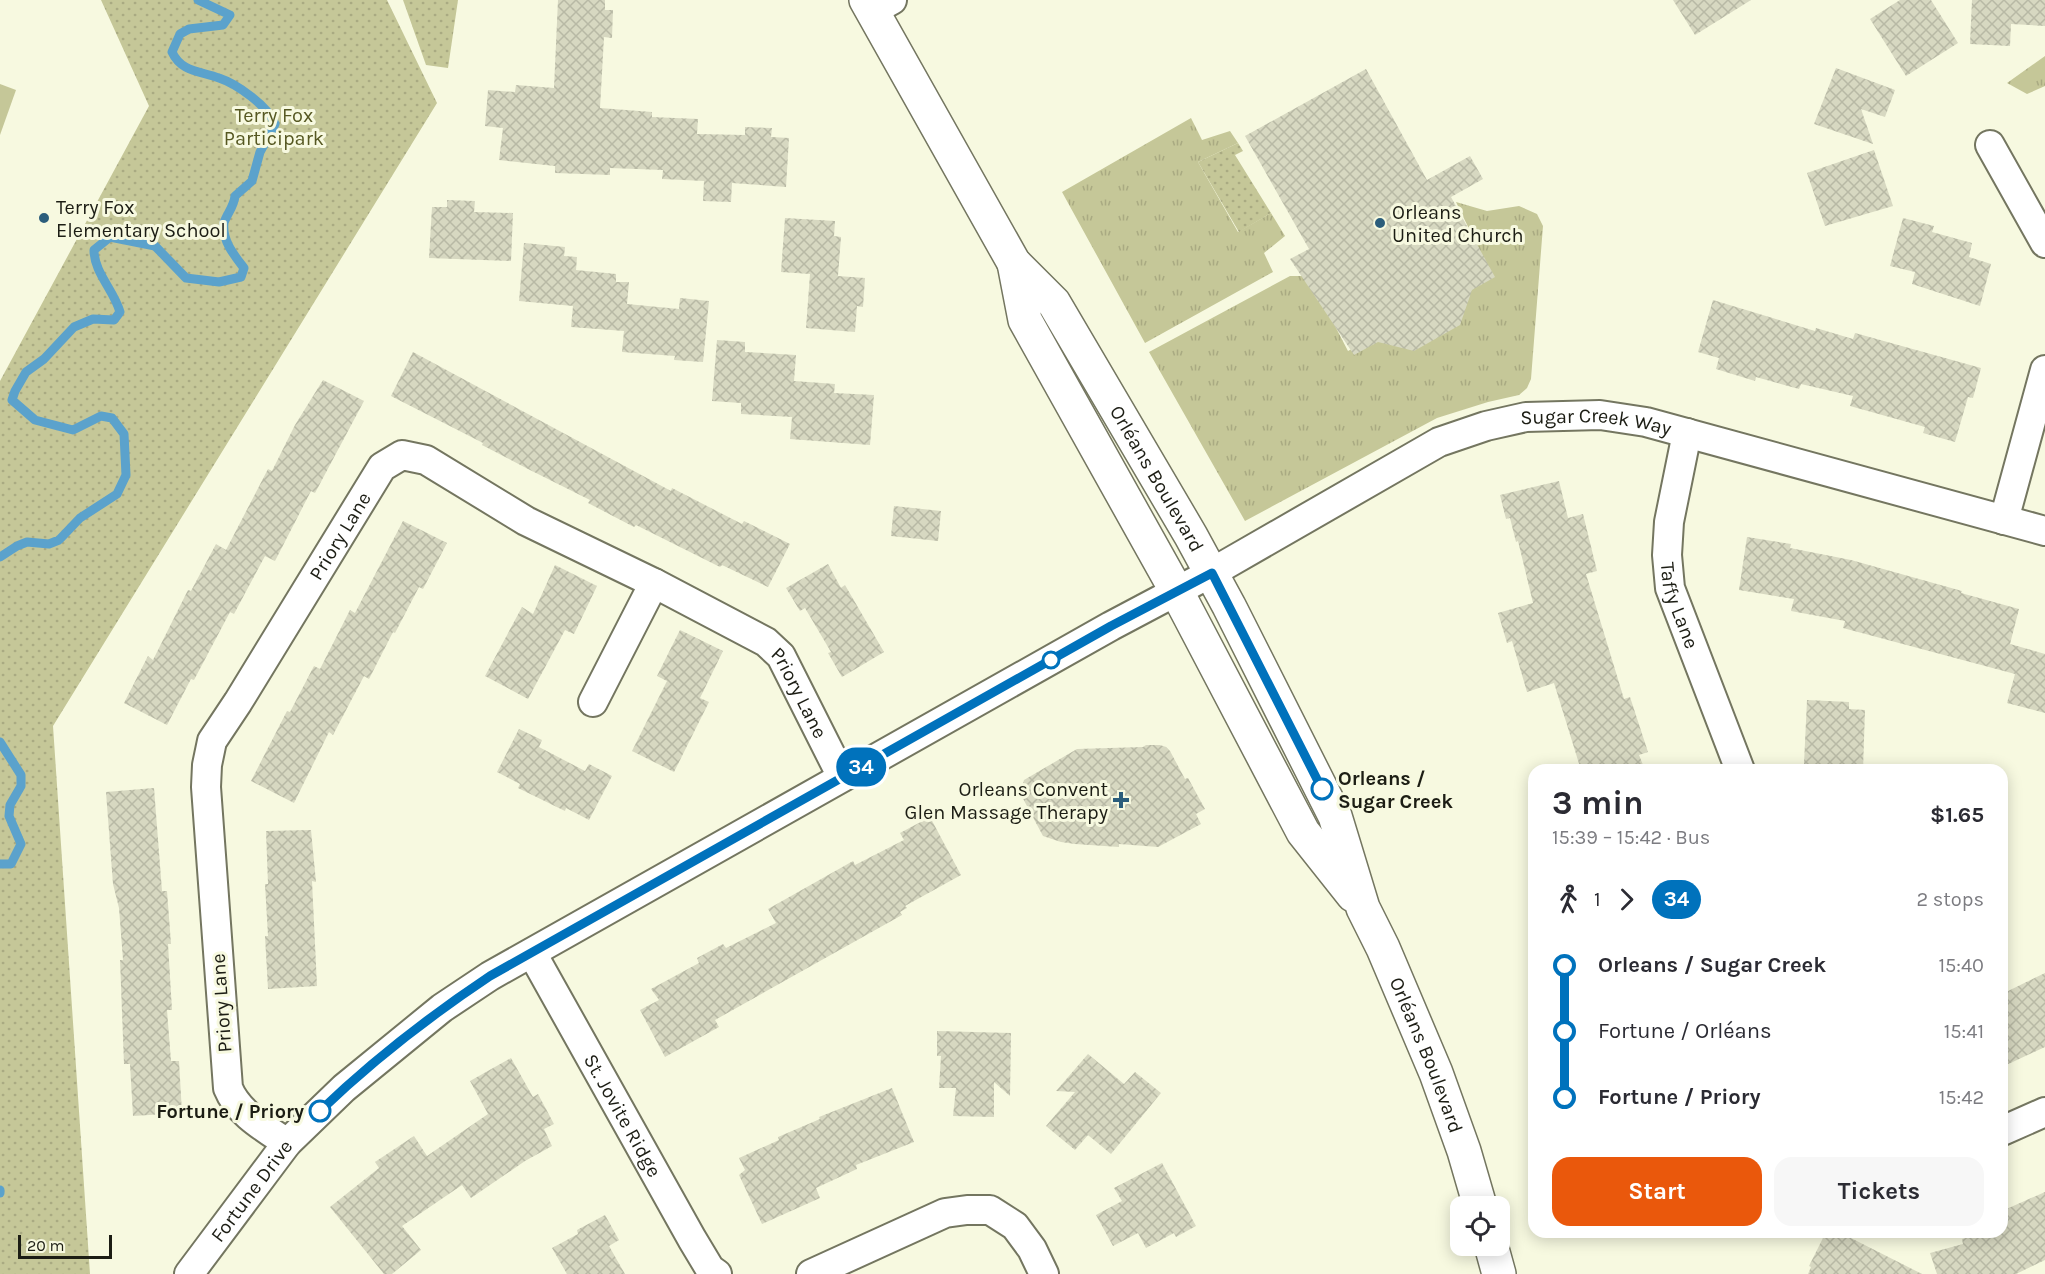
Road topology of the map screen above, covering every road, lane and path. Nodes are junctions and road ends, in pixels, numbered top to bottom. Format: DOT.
graph roads {
  1 [pos="877,4"];
  2 [pos="1990,145"];
  3 [pos="2045,243"];
  4 [pos="1014,263"];
  5 [pos="2045,369"];
  6 [pos="1687,433"];
  7 [pos="2004,520"];
  8 [pos="2045,531"];
  9 [pos="1212,573"];
  10 [pos="654,583"];
  11 [pos="1177,592"];
  12 [pos="593,702"];
  13 [pos="1738,764"];
  14 [pos="842,777"];
  15 [pos="1363,908"];
  16 [pos="532,953"];
  17 [pos="2045,1112"];
  18 [pos="2008,1128"];
  19 [pos="287,1143"];
  20 [pos="1477,1196"];
  21 [pos="1494,1256"];
  22 [pos="189,1274"];
  23 [pos="717,1274"];
  24 [pos="811,1274"];
  25 [pos="1044,1274"];
  26 [pos="1499,1274"];
  1 -- 4 [label="main road, Orléans Boulevard"];
  2 -- 3 [label="street"];
  4 -- 9 [label="main road, Orléans Boulevard"];
  4 -- 11 [label="main road, Orléans Boulevard"];
  5 -- 7 [label="street"];
  6 -- 7 [label="street, Sugar Creek Way"];
  6 -- 9 [label="street, Sugar Creek Way"];
  6 -- 13 [label="street, Taffy Lane"];
  7 -- 8 [label="street, Sugar Creek Way"];
  9 -- 11 [label="street, Sugar Creek Way"];
  9 -- 15 [label="main road, Orléans Boulevard"];
  10 -- 12 [label="street"];
  10 -- 14 [label="street, Priory Lane"];
  10 -- 19 [label="street, Priory Lane"];
  11 -- 14 [label="street, Fortune Drive"];
  11 -- 15 [label="main road, Orléans Boulevard"];
  14 -- 16 [label="street, Fortune Drive"];
  15 -- 20 [label="main road, Orléans Boulevard"];
  16 -- 19 [label="street, Fortune Drive"];
  16 -- 23 [label="street, St. Jovite Ridge"];
  17 -- 18 [label="street"];
  19 -- 22 [label="street, Fortune Drive"];
  21 -- 26 [label="main road"];
  24 -- 25 [label="street"];
}
